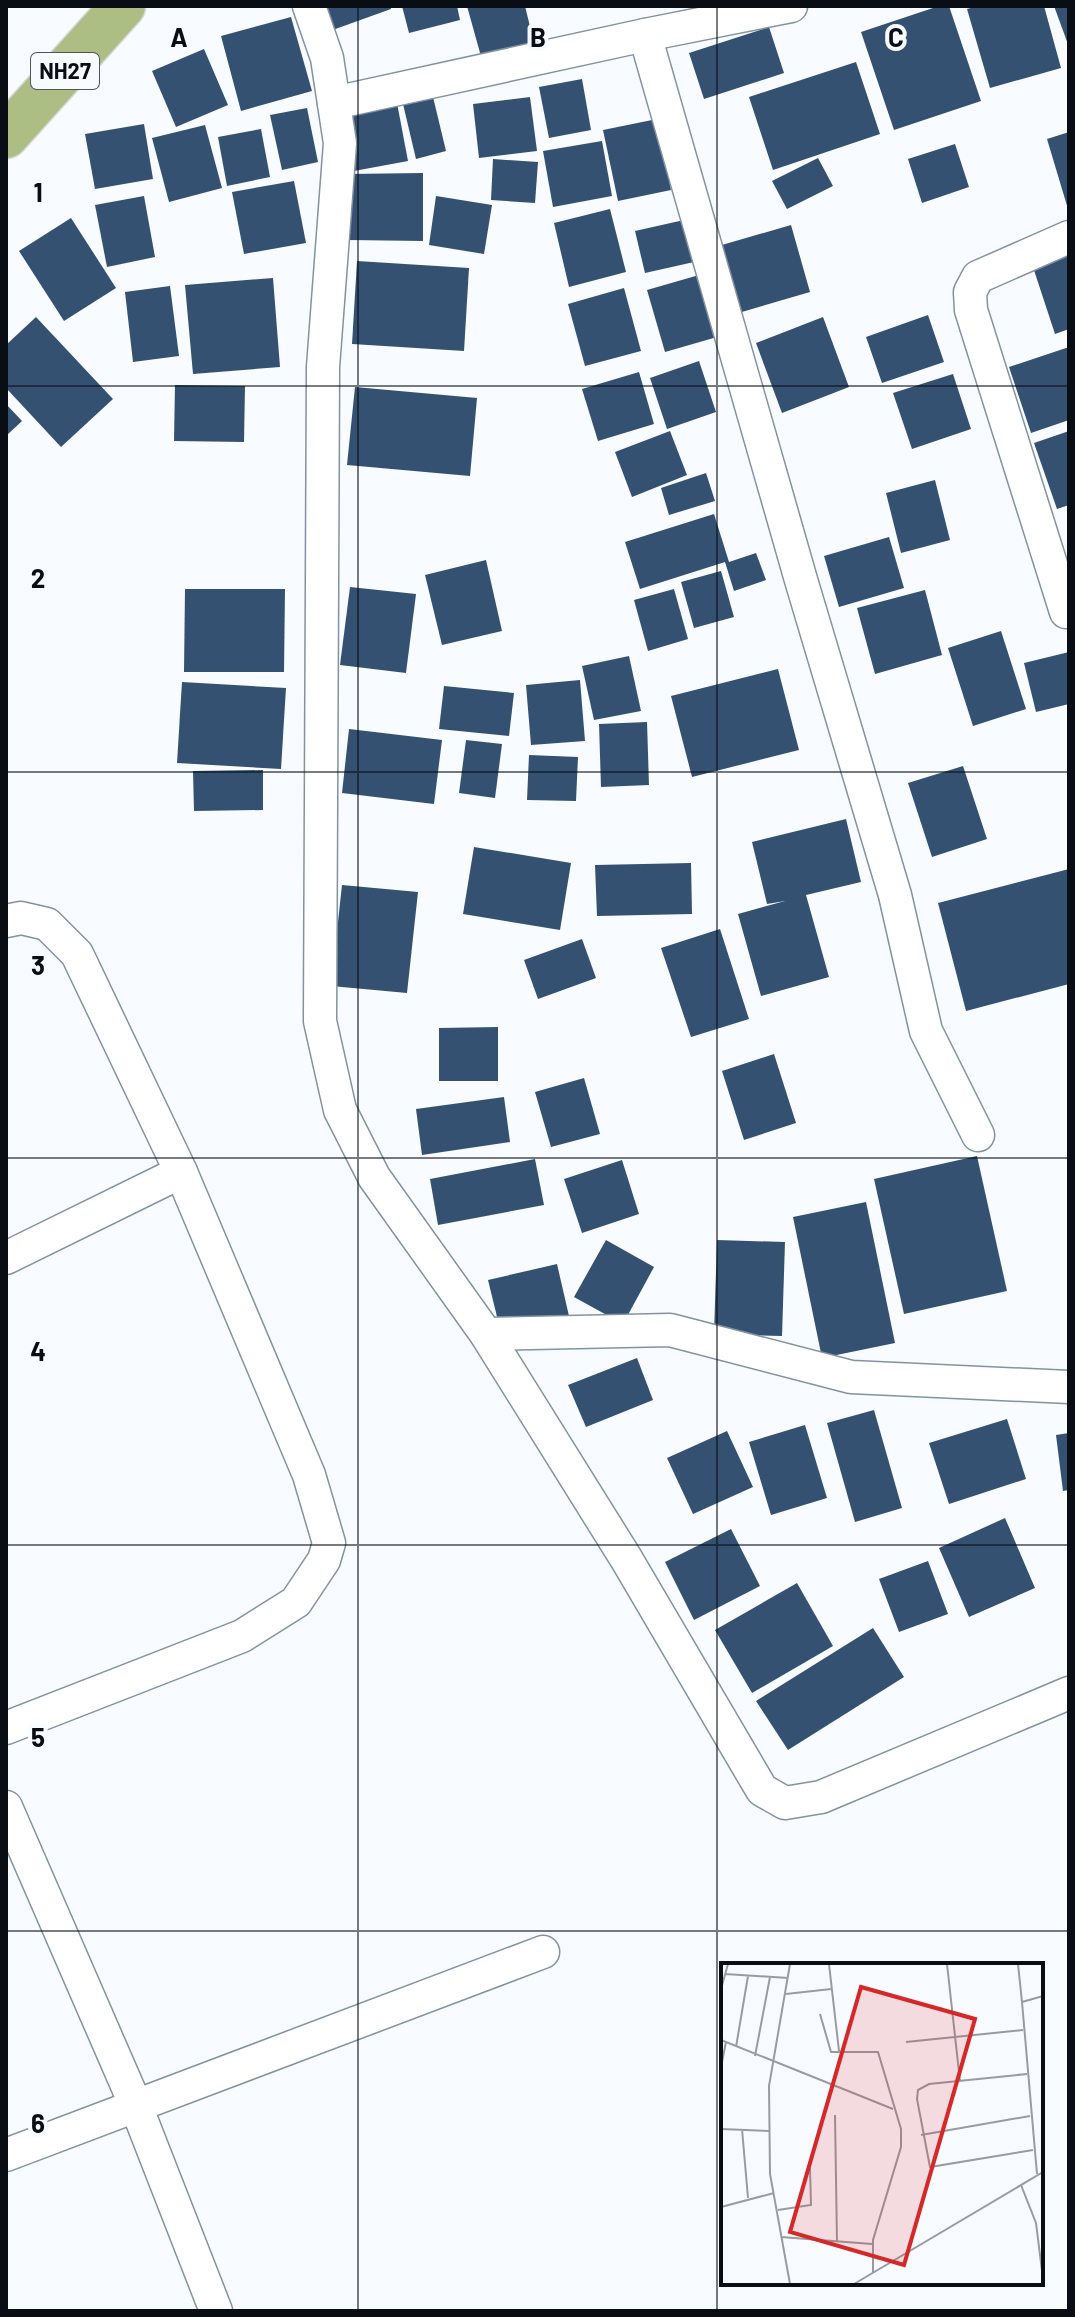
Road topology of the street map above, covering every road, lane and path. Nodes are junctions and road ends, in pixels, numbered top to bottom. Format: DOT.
graph roads {
  1 [pos="123,6"];
  2 [pos="309,6"];
  3 [pos="791,6"];
  4 [pos="645,35"];
  5 [pos="334,103"];
  6 [pos="6,136"];
  7 [pos="1069,237"];
  8 [pos="1066,612"];
  9 [pos="6,921"];
  10 [pos="978,1135"];
  11 [pos="181,1172"];
  12 [pos="6,1258"];
  13 [pos="486,1334"];
  14 [pos="1069,1387"];
  15 [pos="1069,1693"];
  16 [pos="6,1728"];
  17 [pos="6,1807"];
  18 [pos="543,1952"];
  19 [pos="136,2106"];
  20 [pos="6,2155"];
  21 [pos="216,2311"];
  1 -- 6 [label="highway, NH27"];
  2 -- 5 [label="street"];
  3 -- 4 [label="street"];
  4 -- 5 [label="street"];
  4 -- 10 [label="street"];
  5 -- 13 [label="street"];
  7 -- 8 [label="street"];
  9 -- 11 [label="street"];
  11 -- 12 [label="street"];
  11 -- 16 [label="street"];
  13 -- 14 [label="street"];
  13 -- 15 [label="street"];
  17 -- 19 [label="street"];
  18 -- 19 [label="street"];
  19 -- 20 [label="street"];
  19 -- 21 [label="street"];
}
